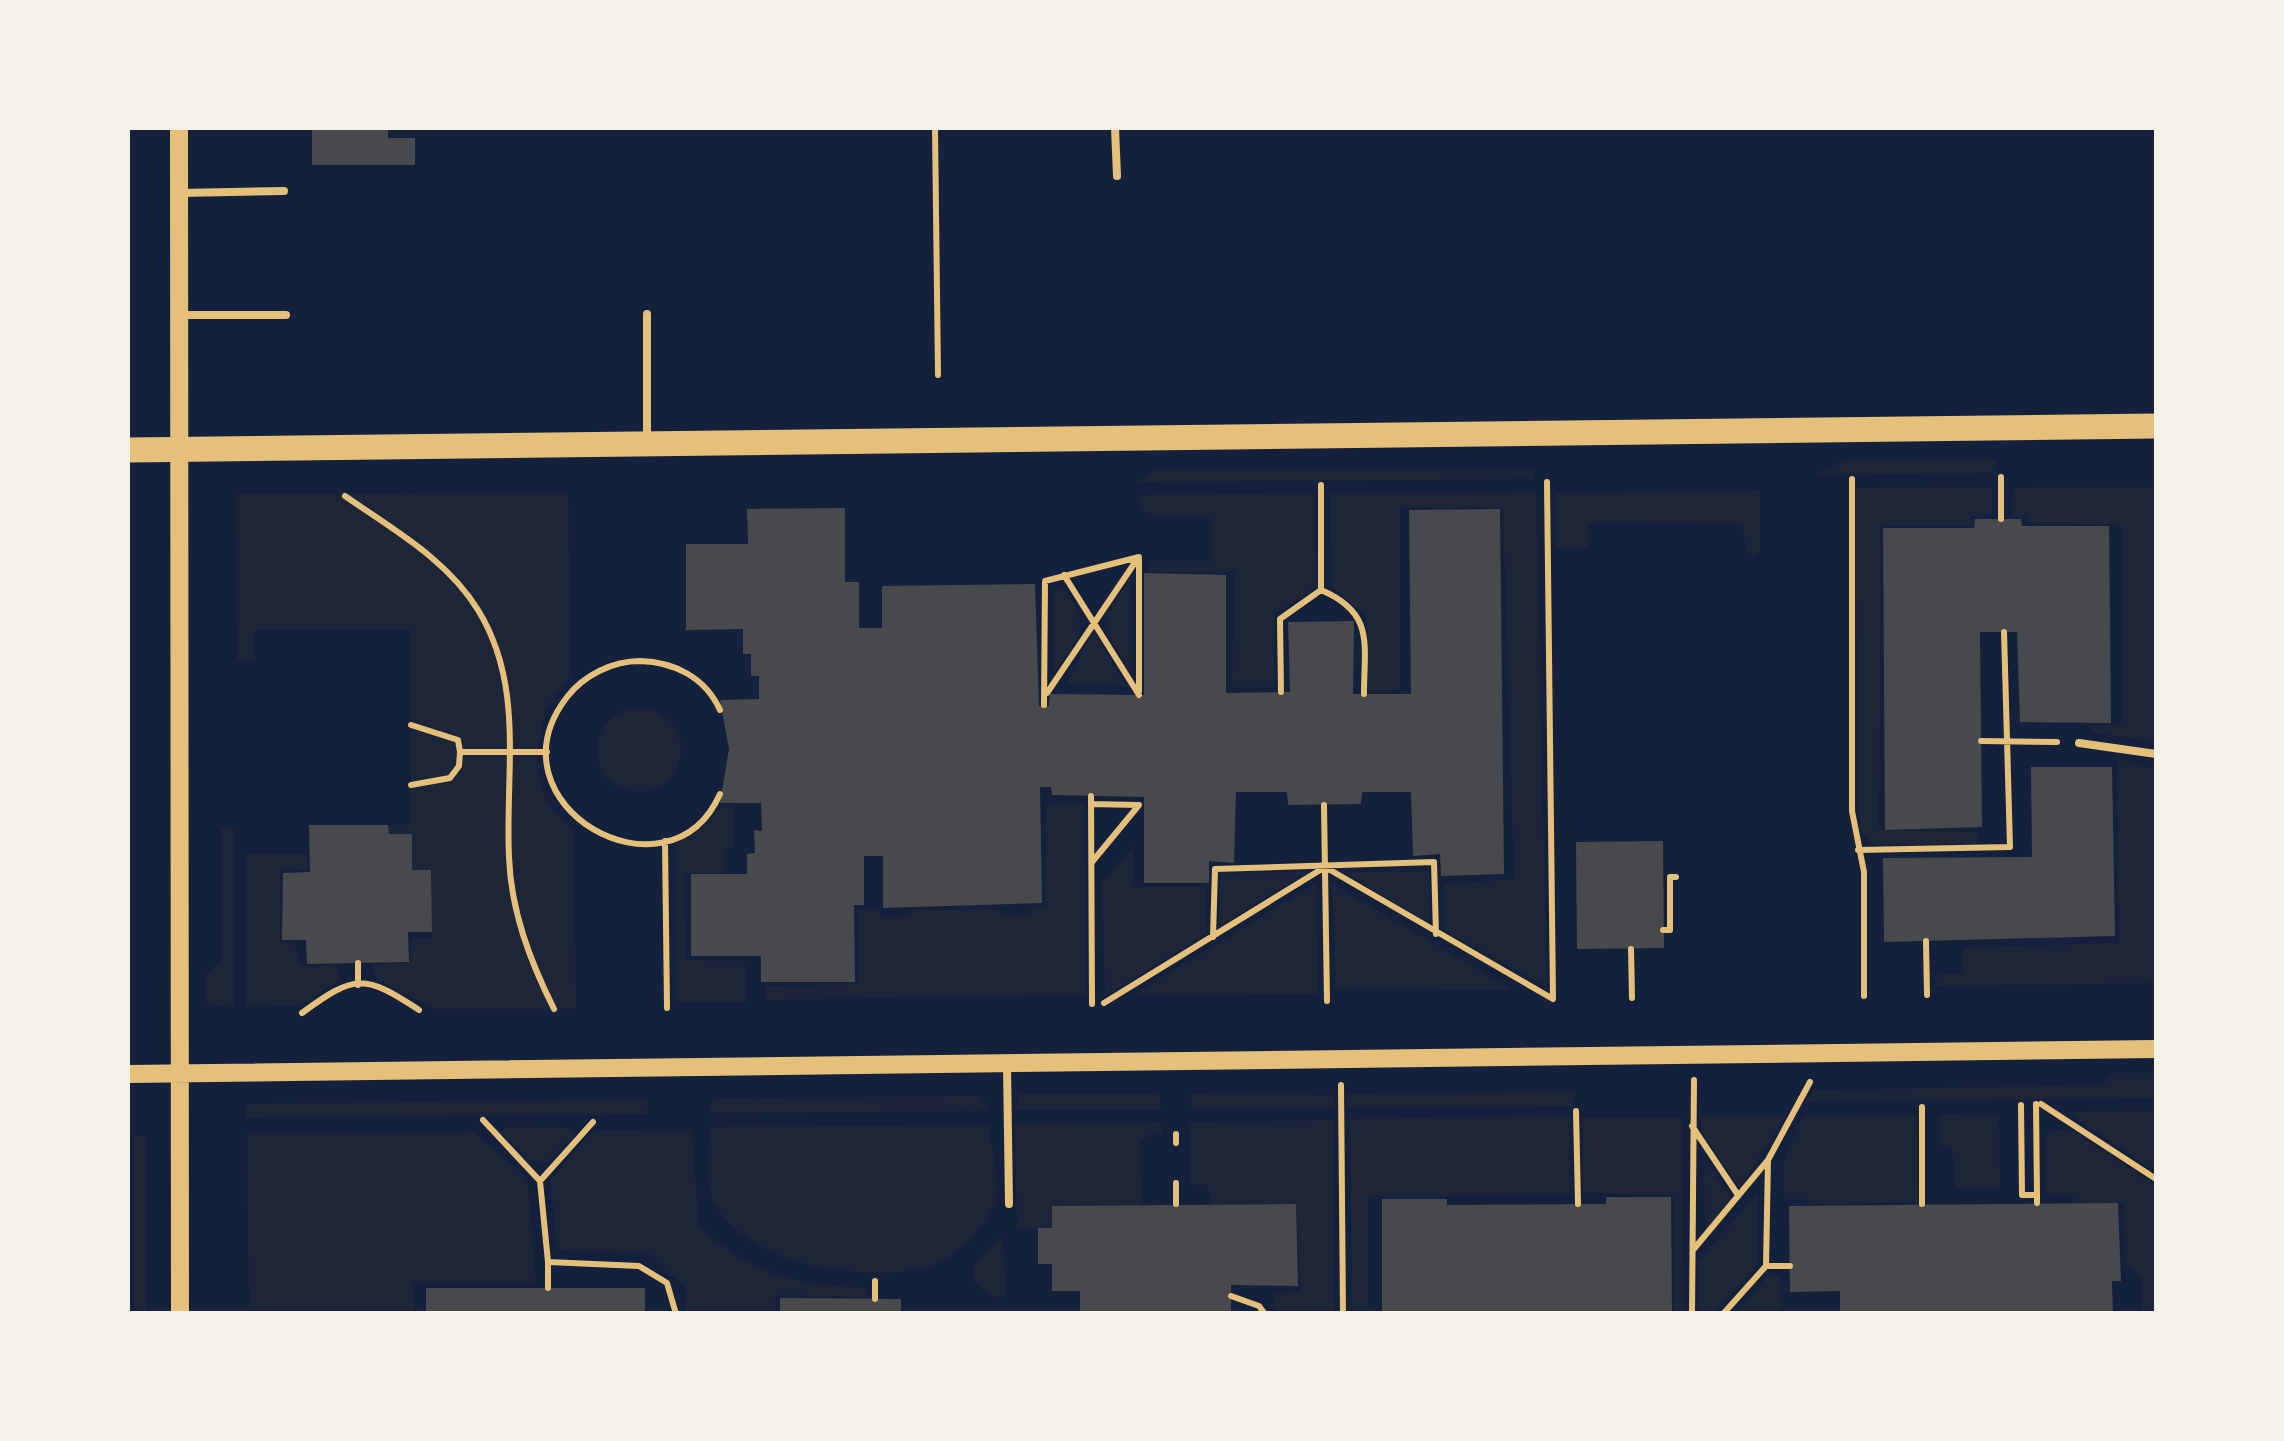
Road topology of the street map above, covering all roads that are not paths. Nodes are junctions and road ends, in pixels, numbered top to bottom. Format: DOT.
graph roads {
  1 [pos="179,128"];
  2 [pos="1116,128"];
  3 [pos="1117,176"];
  4 [pos="284,191"];
  5 [pos="179,193"];
  6 [pos="647,314"];
  7 [pos="180,316"];
  8 [pos="286,316"];
  9 [pos="2156,426"];
  10 [pos="647,444"];
  11 [pos="128,450"];
  12 [pos="180,450"];
  13 [pos="2079,743"];
  14 [pos="2156,754"];
  15 [pos="2156,1049"];
  16 [pos="1007,1063"];
  17 [pos="128,1074"];
  18 [pos="177,1074"];
  19 [pos="1009,1204"];
  20 [pos="180,1314"];
  1 -- 5 [label="street"];
  2 -- 3 [label="lane"];
  4 -- 5 [label="lane"];
  5 -- 7 [label="street"];
  6 -- 10 [label="lane"];
  7 -- 8 [label="lane"];
  7 -- 12 [label="street"];
  9 -- 10 [label="main road"];
  10 -- 12 [label="main road"];
  11 -- 12 [label="main road"];
  12 -- 18 [label="street"];
  13 -- 14 [label="lane"];
  15 -- 16 [label="street"];
  16 -- 18 [label="street"];
  16 -- 19 [label="lane"];
  17 -- 18 [label="street"];
  18 -- 20 [label="street"];
}
